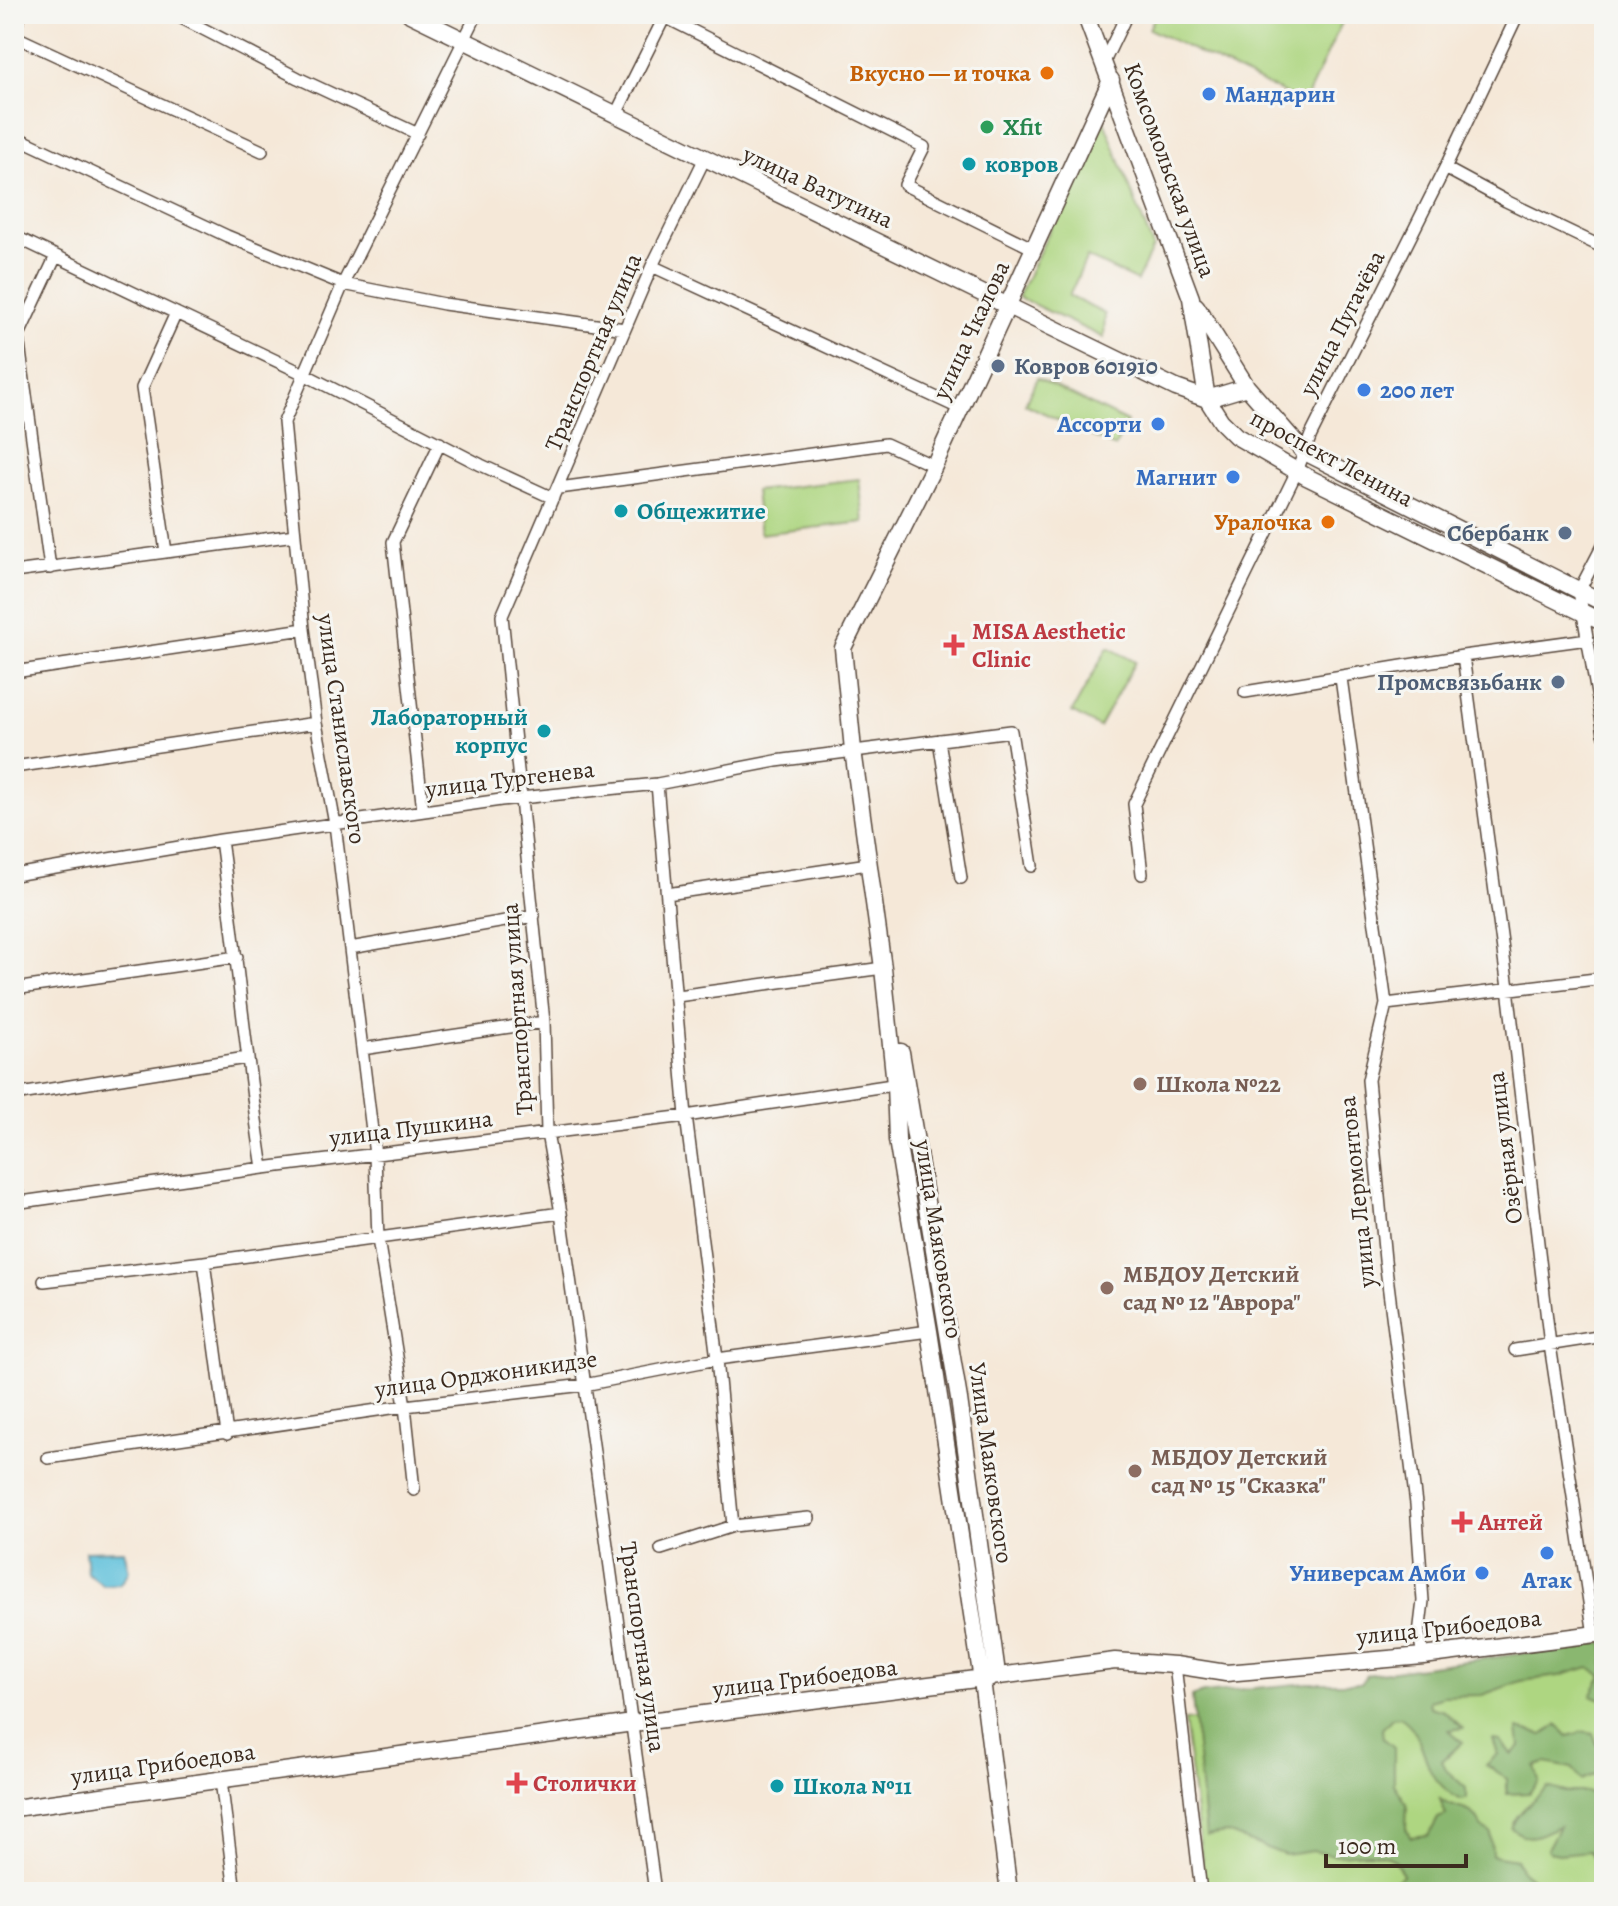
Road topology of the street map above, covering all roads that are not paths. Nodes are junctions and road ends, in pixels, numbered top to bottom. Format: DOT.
graph roads {
  1 [pos="21,14"];
  2 [pos="174,14"];
  3 [pos="410,14"];
  4 [pos="477,14"];
  5 [pos="1085,14"];
  6 [pos="1127,14"];
  7 [pos="1518,14"];
  8 [pos="663,15"];
  9 [pos="14,33"];
  10 [pos="465,41"];
  11 [pos="1104,62"];
  12 [pos="1111,80"];
  13 [pos="616,114"];
  14 [pos="418,134"];
  15 [pos="14,136"];
  16 [pos="262,151"];
  17 [pos="704,160"];
  18 [pos="1445,168"];
  19 [pos="14,236"];
  20 [pos="1604,248"];
  21 [pos="1034,249"];
  22 [pos="56,256"];
  23 [pos="652,266"];
  24 [pos="343,284"];
  25 [pos="1191,298"];
  26 [pos="1008,306"];
  27 [pos="176,313"];
  28 [pos="625,329"];
  29 [pos="304,374"];
  30 [pos="1247,387"];
  31 [pos="1207,399"];
  32 [pos="961,409"];
  33 [pos="440,443"];
  34 [pos="1303,451"];
  35 [pos="934,466"];
  36 [pos="1297,471"];
  37 [pos="556,493"];
  38 [pos="295,535"];
  39 [pos="1604,543"];
  40 [pos="166,552"];
  41 [pos="50,568"];
  42 [pos="14,572"];
  43 [pos="1579,591"];
  44 [pos="869,597"];
  45 [pos="1604,603"];
  46 [pos="1581,612"];
  47 [pos="1604,623"];
  48 [pos="304,629"];
  49 [pos="1588,639"];
  50 [pos="1463,656"];
  51 [pos="14,672"];
  52 [pos="1341,678"];
  53 [pos="1245,692"];
  54 [pos="316,723"];
  55 [pos="1604,734"];
  56 [pos="939,740"];
  57 [pos="853,750"];
  58 [pos="14,767"];
  59 [pos="657,784"];
  60 [pos="522,798"];
  61 [pos="423,811"];
  62 [pos="335,824"];
  63 [pos="221,840"];
  64 [pos="868,864"];
  65 [pos="1032,866"];
  66 [pos="1142,874"];
  67 [pos="14,875"];
  68 [pos="961,878"];
  69 [pos="667,894"];
  70 [pos="534,916"];
  71 [pos="350,948"];
  72 [pos="237,957"];
  73 [pos="883,968"];
  74 [pos="1604,978"];
  75 [pos="1508,988"];
  76 [pos="14,989"];
  77 [pos="677,996"];
  78 [pos="1386,1004"];
  79 [pos="544,1022"];
  80 [pos="362,1049"];
  81 [pos="246,1058"];
  82 [pos="901,1084"];
  83 [pos="14,1095"];
  84 [pos="686,1116"];
  85 [pos="547,1133"];
  86 [pos="375,1155"];
  87 [pos="263,1168"];
  88 [pos="14,1172"];
  89 [pos="17,1202"];
  90 [pos="561,1213"];
  91 [pos="378,1239"];
  92 [pos="204,1262"];
  93 [pos="44,1281"];
  94 [pos="929,1331"];
  95 [pos="1604,1336"];
  96 [pos="1550,1345"];
  97 [pos="1515,1350"];
  98 [pos="717,1359"];
  99 [pos="584,1385"];
  100 [pos="405,1406"];
  101 [pos="227,1434"];
  102 [pos="48,1458"];
  103 [pos="414,1490"];
  104 [pos="809,1518"];
  105 [pos="733,1526"];
  106 [pos="661,1549"];
  107 [pos="1599,1634"];
  108 [pos="1423,1656"];
  109 [pos="1175,1665"];
  110 [pos="986,1680"];
  111 [pos="633,1723"];
  112 [pos="221,1780"];
  113 [pos="14,1808"];
  114 [pos="235,1892"];
  115 [pos="655,1892"];
  116 [pos="1009,1892"];
  117 [pos="1201,1892"];
  1 -- 9 [label="street"];
  2 -- 14 [label="street"];
  3 -- 10 [label="street, улица Ватутина"];
  4 -- 10 [label="street, улица Станиславского"];
  5 -- 11 [label="street, Комсомольская улица"];
  6 -- 11 [label="street"];
  7 -- 18 [label="street, улица Пугачёва"];
  8 -- 13 [label="street"];
  8 -- 21 [label="street"];
  9 -- 16 [label="street"];
  10 -- 13 [label="street, улица Ватутина"];
  10 -- 14 [label="street, улица Станиславского"];
  11 -- 12 [label="street, Комсомольская улица"];
  12 -- 21 [label="street, улица Чкалова"];
  12 -- 25 [label="street, Комсомольская улица"];
  13 -- 17 [label="street, улица Ватутина"];
  14 -- 24 [label="street, улица Станиславского"];
  15 -- 24 [label="street"];
  17 -- 23 [label="street, Транспортная улица"];
  17 -- 26 [label="street, улица Ватутина"];
  18 -- 20 [label="street"];
  18 -- 34 [label="street, улица Пугачёва"];
  19 -- 22 [label="street"];
  21 -- 26 [label="street, улица Чкалова"];
  22 -- 27 [label="street"];
  22 -- 41 [label="street"];
  23 -- 28 [label="street, Транспортная улица"];
  23 -- 32 [label="street"];
  24 -- 28 [label="street"];
  24 -- 29 [label="street, улица Станиславского"];
  25 -- 30 [label="street, Комсомольская улица"];
  25 -- 31 [label="street, Комсомольская улица"];
  26 -- 31 [label="street, улица Ватутина"];
  26 -- 32 [label="street, улица Чкалова"];
  27 -- 29 [label="street"];
  27 -- 40 [label="street"];
  28 -- 37 [label="street, Транспортная улица"];
  29 -- 33 [label="street"];
  29 -- 38 [label="street, улица Станиславского"];
  30 -- 31 [label="street, проспект Ленина"];
  30 -- 34 [label="street, проспект Ленина"];
  31 -- 36 [label="street, проспект Ленина"];
  32 -- 35 [label="street, улица Чкалова"];
  33 -- 37 [label="street"];
  33 -- 61 [label="street"];
  34 -- 36 [label="street, улица Пугачёва"];
  34 -- 43 [label="street, проспект Ленина"];
  35 -- 37 [label="street"];
  35 -- 44 [label="street, улица Чкалова"];
  36 -- 46 [label="street, проспект Ленина"];
  36 -- 66 [label="street, улица Пугачёва"];
  37 -- 60 [label="street, Транспортная улица"];
  38 -- 40 [label="street"];
  38 -- 48 [label="street, улица Станиславского"];
  39 -- 43 [label="street"];
  40 -- 41 [label="street"];
  41 -- 42 [label="street"];
  43 -- 45 [label="street, проспект Ленина"];
  43 -- 46 [label="street"];
  44 -- 57 [label="street, улица Маяковского"];
  46 -- 47 [label="street, проспект Ленина"];
  46 -- 49 [label="street"];
  48 -- 51 [label="street"];
  48 -- 54 [label="street, улица Станиславского"];
  49 -- 50 [label="street"];
  49 -- 55 [label="street"];
  50 -- 52 [label="street"];
  50 -- 75 [label="street, Озёрная улица"];
  52 -- 53 [label="street"];
  52 -- 78 [label="street, улица Лермонтова"];
  54 -- 58 [label="street"];
  54 -- 62 [label="street, улица Станиславского"];
  56 -- 57 [label="street, улица Тургенева"];
  56 -- 65 [label="street, улица Тургенева"];
  56 -- 68 [label="street"];
  57 -- 59 [label="street, улица Тургенева"];
  57 -- 64 [label="street, улица Маяковского"];
  59 -- 60 [label="street, улица Тургенева"];
  59 -- 69 [label="street"];
  60 -- 61 [label="street, улица Тургенева"];
  60 -- 70 [label="street, Транспортная улица"];
  61 -- 62 [label="street, улица Тургенева"];
  62 -- 63 [label="street, улица Тургенева"];
  62 -- 71 [label="street, улица Станиславского"];
  63 -- 67 [label="street, улица Тургенева"];
  63 -- 72 [label="street"];
  64 -- 69 [label="street"];
  64 -- 73 [label="street, улица Маяковского"];
  69 -- 77 [label="street"];
  70 -- 71 [label="street"];
  70 -- 79 [label="street, Транспортная улица"];
  71 -- 80 [label="street, улица Станиславского"];
  72 -- 76 [label="street"];
  72 -- 81 [label="street"];
  73 -- 77 [label="street"];
  73 -- 82 [label="street, улица Маяковского"];
  74 -- 75 [label="street"];
  75 -- 78 [label="street"];
  75 -- 96 [label="street, Озёрная улица"];
  77 -- 84 [label="street"];
  78 -- 108 [label="street, улица Лермонтова"];
  79 -- 80 [label="street"];
  79 -- 85 [label="street, Транспортная улица"];
  80 -- 86 [label="street, улица Станиславского"];
  81 -- 83 [label="street"];
  81 -- 87 [label="street"];
  82 -- 84 [label="street, улица Пушкина"];
  82 -- 94 [label="street, улица Маяковского"];
  82 -- 110 [label="street, Улица Маяковского"];
  84 -- 85 [label="street, улица Пушкина"];
  84 -- 98 [label="street"];
  85 -- 86 [label="street, улица Пушкина"];
  85 -- 90 [label="street, Транспортная улица"];
  86 -- 87 [label="street, улица Пушкина"];
  86 -- 91 [label="street, улица Станиславского"];
  87 -- 89 [label="street, улица Пушкина"];
  88 -- 89 [label="street"];
  90 -- 91 [label="street"];
  90 -- 99 [label="street, Транспортная улица"];
  91 -- 92 [label="street"];
  91 -- 100 [label="street, улица Станиславского"];
  92 -- 93 [label="street"];
  92 -- 101 [label="street"];
  94 -- 98 [label="street, улица Орджоникидзе"];
  94 -- 110 [label="street, улица Маяковского"];
  95 -- 96 [label="street"];
  96 -- 97 [label="street"];
  96 -- 107 [label="street, Озёрная улица"];
  98 -- 99 [label="street, улица Орджоникидзе"];
  98 -- 105 [label="street"];
  99 -- 100 [label="street, улица Орджоникидзе"];
  99 -- 111 [label="street, Транспортная улица"];
  100 -- 101 [label="street, улица Орджоникидзе"];
  100 -- 103 [label="street, улица Станиславского"];
  101 -- 102 [label="street, улица Орджоникидзе"];
  104 -- 105 [label="street"];
  105 -- 106 [label="street"];
  107 -- 108 [label="street, улица Грибоедова"];
  108 -- 109 [label="street, улица Грибоедова"];
  109 -- 110 [label="street, улица Грибоедова"];
  109 -- 117 [label="street"];
  110 -- 111 [label="street, улица Грибоедова"];
  110 -- 116 [label="street, улица Маяковского"];
  111 -- 112 [label="street, улица Грибоедова"];
  111 -- 115 [label="street, Транспортная улица"];
  112 -- 113 [label="street, улица Грибоедова"];
  112 -- 114 [label="street"];
}
